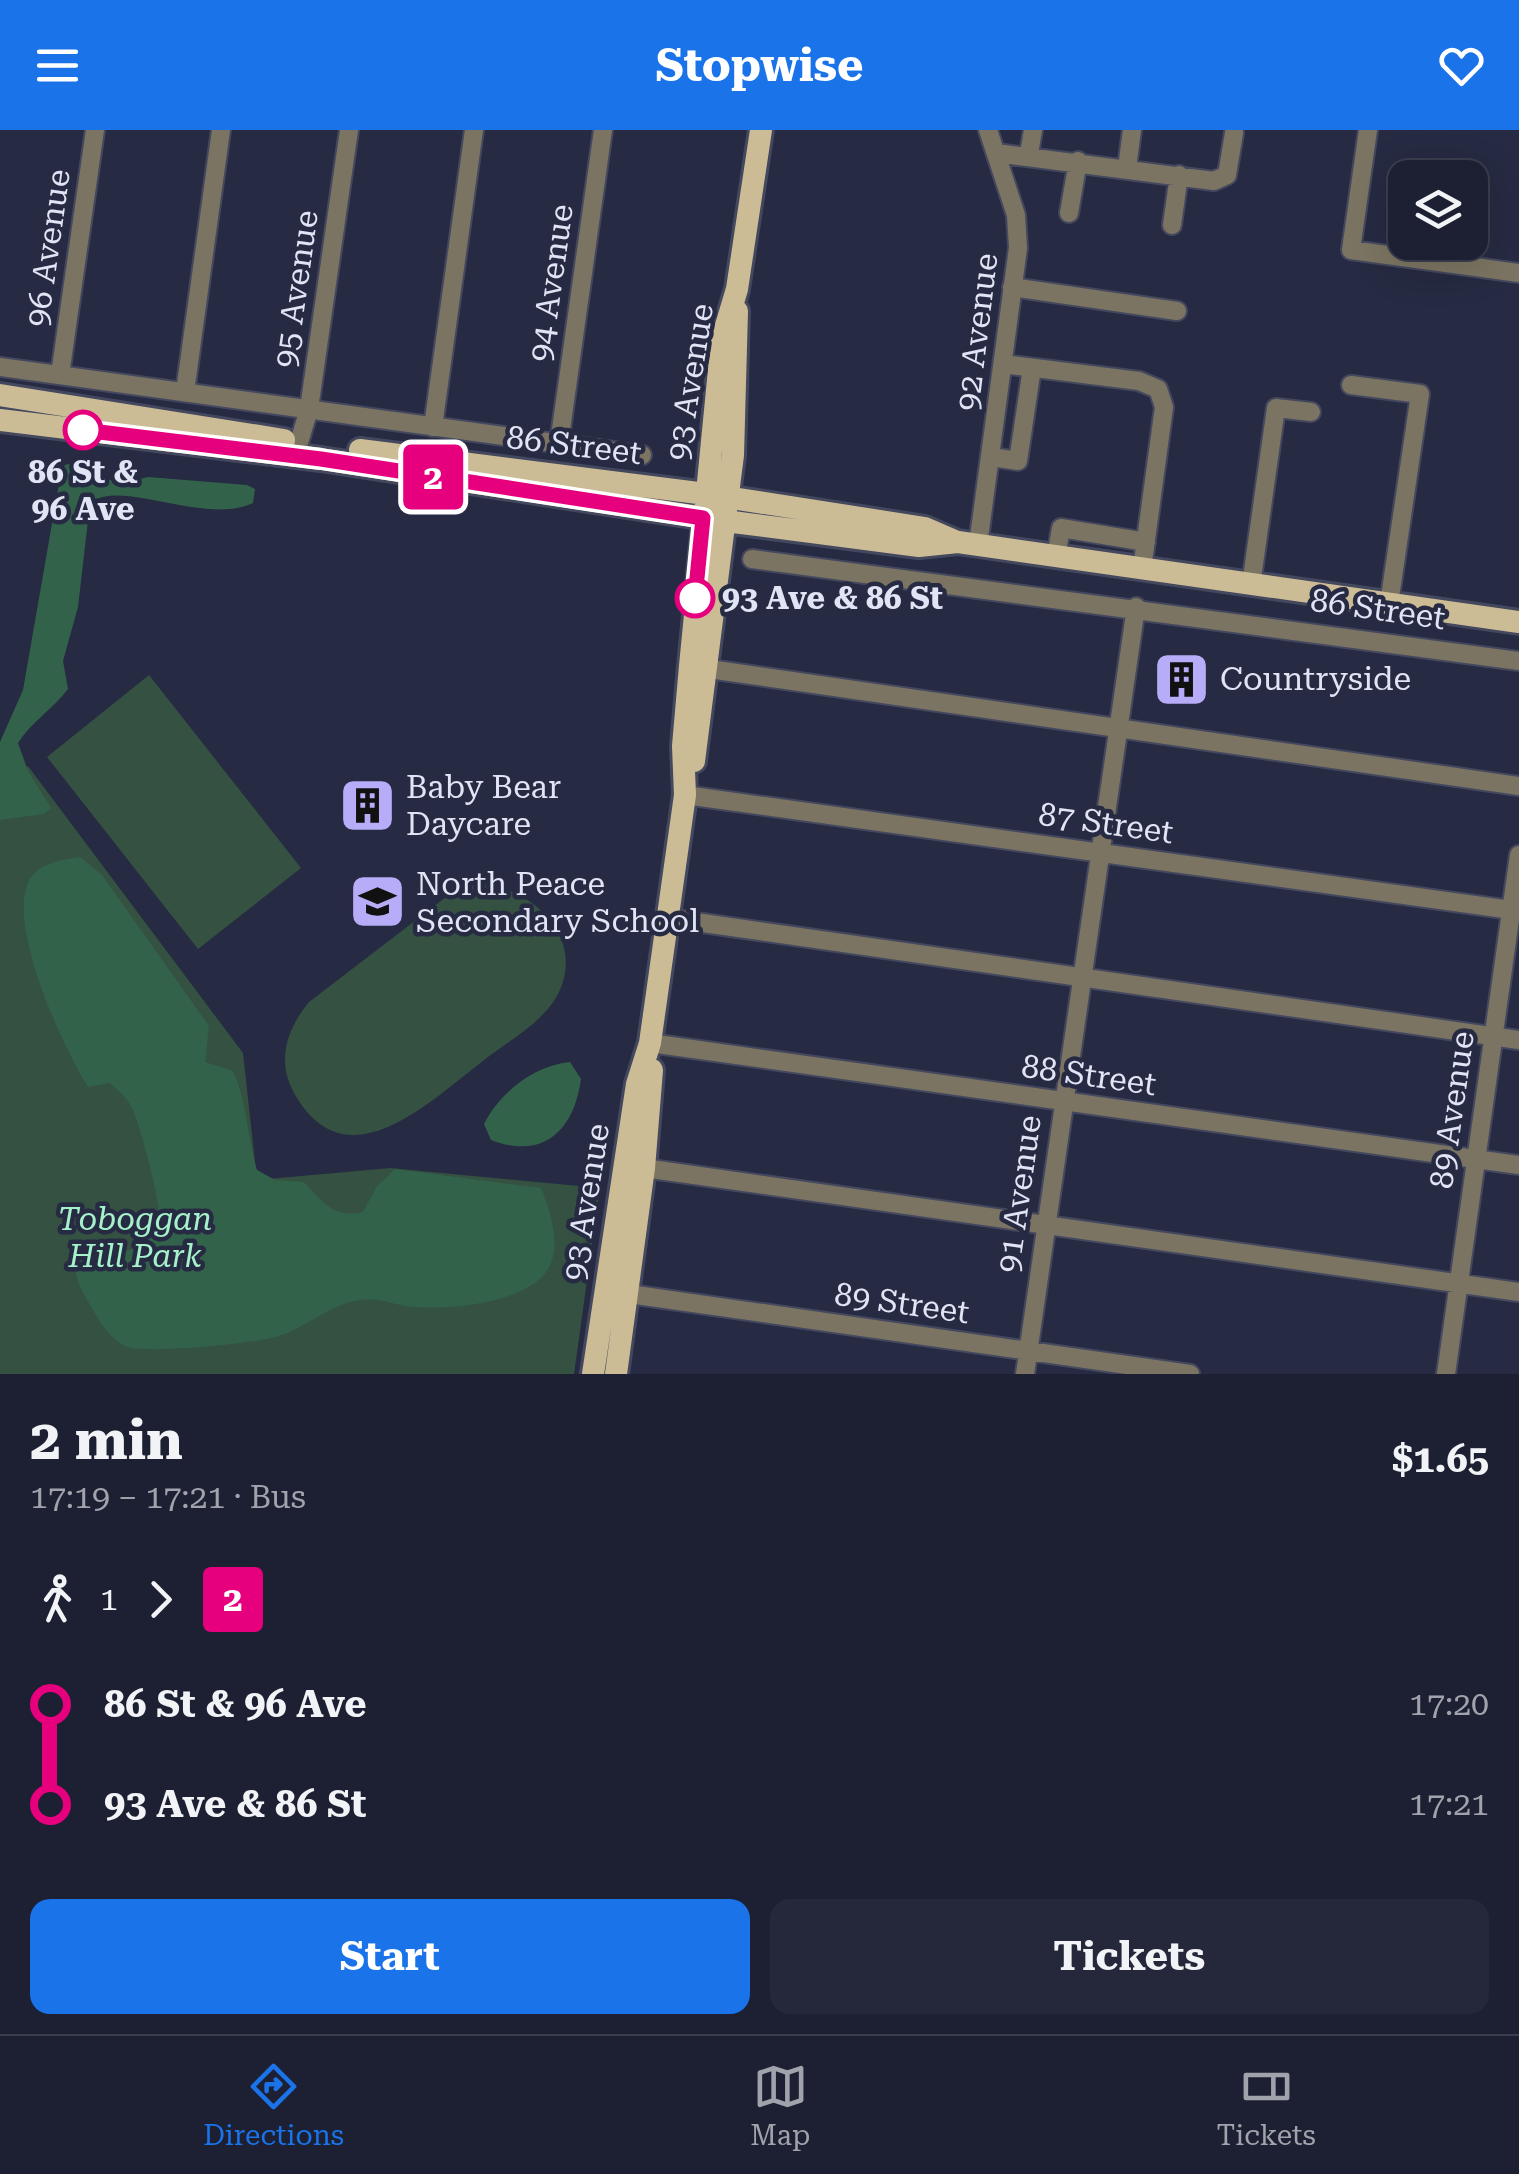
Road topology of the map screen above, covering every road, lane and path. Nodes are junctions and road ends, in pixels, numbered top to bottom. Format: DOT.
graph roads {
  1 [pos="95,130"];
  2 [pos="221,130"];
  3 [pos="349,130"];
  4 [pos="474,130"];
  5 [pos="603,130"];
  6 [pos="761,130"];
  7 [pos="988,130"];
  8 [pos="1033,130"];
  9 [pos="1132,130"];
  10 [pos="1368,130"];
  11 [pos="1234,133"];
  12 [pos="996,153"];
  13 [pos="1029,154"];
  14 [pos="1078,161"];
  15 [pos="1127,168"];
  16 [pos="1179,176"];
  17 [pos="1070,213"];
  18 [pos="1172,226"];
  19 [pos="1519,274"];
  20 [pos="1012,287"];
  21 [pos="1177,311"];
  22 [pos="1002,364"];
  23 [pos="0,366"];
  24 [pos="1032,368"];
  25 [pos="60,375"];
  26 [pos="1351,385"];
  27 [pos="185,392"];
  28 [pos="0,394"];
  29 [pos="309,408"];
  30 [pos="1311,412"];
  31 [pos="0,420"];
  32 [pos="434,427"];
  33 [pos="559,444"];
  34 [pos="298,449"];
  35 [pos="642,455"];
  36 [pos="992,457"];
  37 [pos="715,508"];
  38 [pos="1146,542"];
  39 [pos="968,544"];
  40 [pos="1056,557"];
  41 [pos="752,559"];
  42 [pos="1142,569"];
  43 [pos="1251,585"];
  44 [pos="1389,604"];
  45 [pos="1136,607"];
  46 [pos="1519,622"];
  47 [pos="1519,662"];
  48 [pos="709,668"];
  49 [pos="1118,728"];
  50 [pos="1519,786"];
  51 [pos="686,790"];
  52 [pos="1098,852"];
  53 [pos="1519,855"];
  54 [pos="1515,911"];
  55 [pos="668,918"];
  56 [pos="1080,977"];
  57 [pos="1492,1036"];
  58 [pos="1519,1040"];
  59 [pos="650,1043"];
  60 [pos="1062,1101"];
  61 [pos="1476,1159"];
  62 [pos="1519,1166"];
  63 [pos="644,1168"];
  64 [pos="1045,1227"];
  65 [pos="1459,1284"];
  66 [pos="616,1292"];
  67 [pos="1519,1292"];
  68 [pos="1028,1352"];
  69 [pos="593,1374"];
  70 [pos="616,1374"];
  71 [pos="1025,1374"];
  72 [pos="1190,1374"];
  73 [pos="1446,1374"];
  1 -- 25 [label="street, 96 Avenue"];
  2 -- 27 [label="street"];
  3 -- 29 [label="street, 95 Avenue"];
  4 -- 32 [label="street"];
  5 -- 33 [label="street, 94 Avenue"];
  6 -- 37 [label="main road, 93 Avenue"];
  7 -- 12 [label="street, 92 Avenue"];
  8 -- 13 [label="street"];
  9 -- 15 [label="street"];
  10 -- 19 [label="street"];
  11 -- 16 [label="street"];
  12 -- 13 [label="street"];
  12 -- 20 [label="street, 92 Avenue"];
  13 -- 14 [label="street"];
  14 -- 15 [label="street"];
  14 -- 17 [label="street"];
  15 -- 16 [label="street"];
  16 -- 18 [label="street"];
  20 -- 21 [label="street"];
  20 -- 22 [label="street, 92 Avenue"];
  22 -- 24 [label="street"];
  22 -- 36 [label="street, 92 Avenue"];
  23 -- 25 [label="street, 86 Street"];
  24 -- 36 [label="street"];
  24 -- 38 [label="street"];
  25 -- 27 [label="street, 86 Street"];
  26 -- 44 [label="street"];
  27 -- 29 [label="street, 86 Street"];
  28 -- 34 [label="main road, 86 Street"];
  29 -- 32 [label="street, 86 Street"];
  29 -- 34 [label="street, 95 Avenue"];
  30 -- 43 [label="street"];
  31 -- 34 [label="main road, 86 Street"];
  32 -- 33 [label="street, 86 Street"];
  33 -- 35 [label="street, 86 Street"];
  34 -- 37 [label="main road, 86 Street"];
  36 -- 39 [label="street, 92 Avenue"];
  37 -- 39 [label="main road, 86 Street"];
  37 -- 48 [label="main road, 93 Avenue"];
  37 -- 51 [label="main road, 93 Avenue"];
  38 -- 40 [label="street"];
  38 -- 42 [label="street"];
  39 -- 40 [label="main road, 86 Street"];
  40 -- 42 [label="main road, 86 Street"];
  41 -- 45 [label="street, 86 Street"];
  42 -- 43 [label="main road, 86 Street"];
  43 -- 44 [label="main road, 86 Street"];
  44 -- 46 [label="main road, 86 Street"];
  45 -- 47 [label="street, 86 Street"];
  45 -- 49 [label="street, 91 Avenue"];
  48 -- 49 [label="street"];
  48 -- 51 [label="main road, 93 Avenue"];
  49 -- 50 [label="street"];
  49 -- 52 [label="street, 91 Avenue"];
  51 -- 52 [label="street, 87 Street"];
  51 -- 55 [label="main road, 93 Avenue"];
  52 -- 54 [label="street, 87 Street"];
  52 -- 56 [label="street, 91 Avenue"];
  53 -- 54 [label="street, 89 Avenue"];
  54 -- 57 [label="street, 89 Avenue"];
  55 -- 56 [label="street"];
  55 -- 59 [label="main road, 93 Avenue"];
  56 -- 57 [label="street"];
  56 -- 60 [label="street, 91 Avenue"];
  57 -- 58 [label="street"];
  57 -- 61 [label="street, 89 Avenue"];
  59 -- 60 [label="street, 88 Street"];
  59 -- 63 [label="main road, 93 Avenue"];
  59 -- 66 [label="main road, 93 Avenue"];
  60 -- 61 [label="street, 88 Street"];
  60 -- 64 [label="street, 91 Avenue"];
  61 -- 62 [label="street, 88 Street"];
  61 -- 65 [label="street, 89 Avenue"];
  63 -- 64 [label="street"];
  63 -- 66 [label="main road, 93 Avenue"];
  64 -- 65 [label="street"];
  64 -- 68 [label="street, 91 Avenue"];
  65 -- 67 [label="street"];
  65 -- 73 [label="street, 89 Avenue"];
  66 -- 68 [label="street, 89 Street"];
  66 -- 69 [label="main road, 93 Avenue"];
  66 -- 70 [label="main road, 93 Avenue"];
  68 -- 71 [label="street, 91 Avenue"];
  68 -- 72 [label="street, 89 Street"];
}
